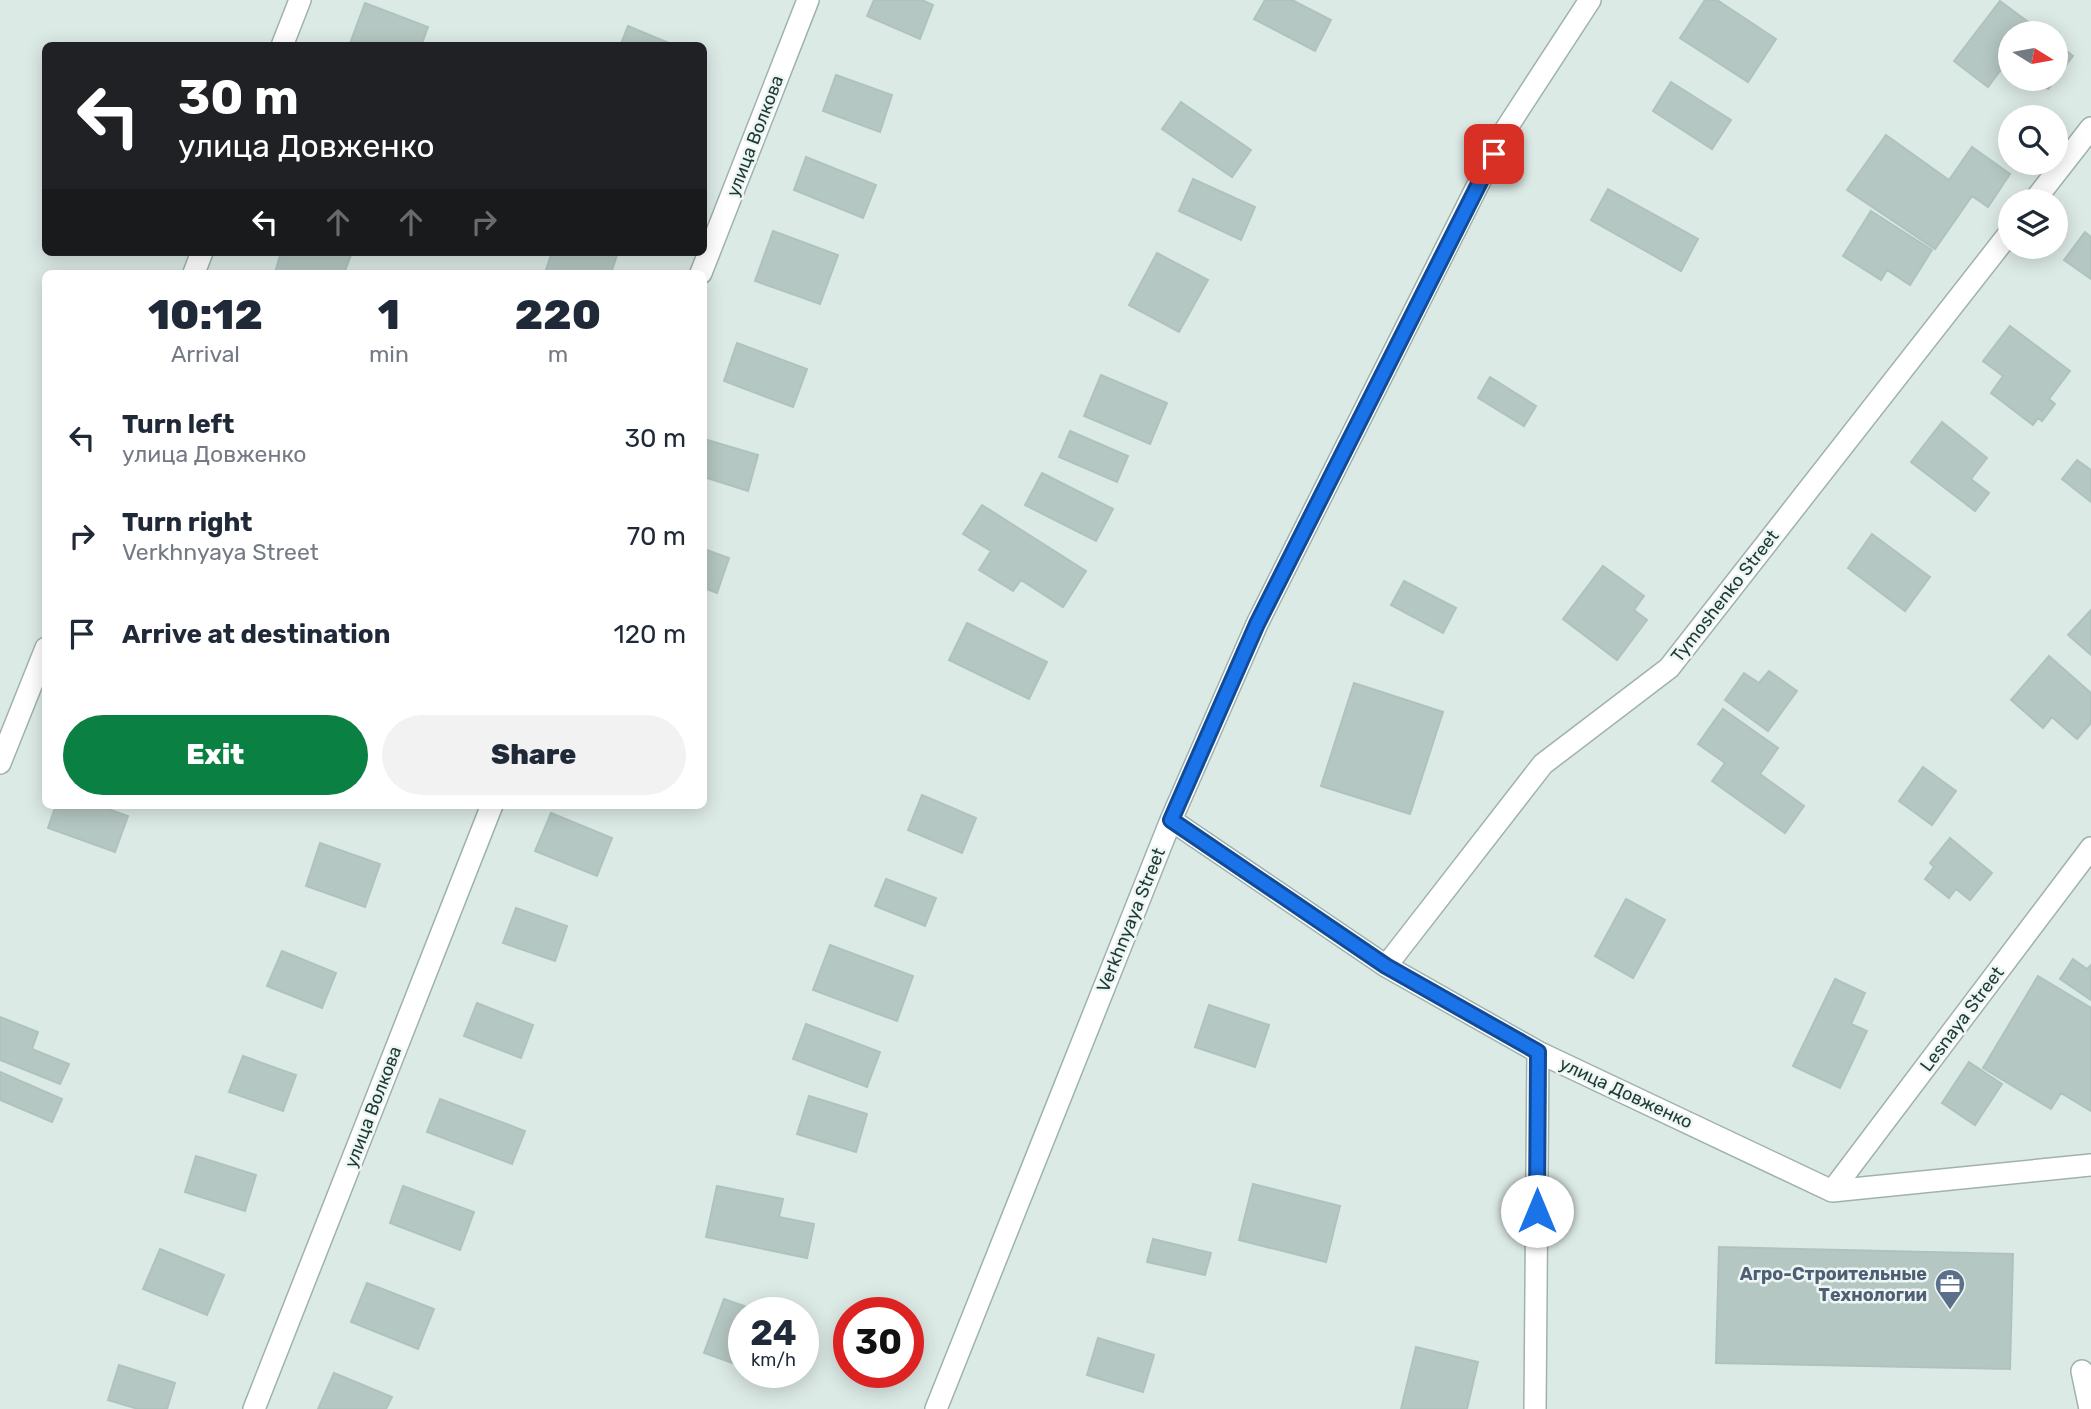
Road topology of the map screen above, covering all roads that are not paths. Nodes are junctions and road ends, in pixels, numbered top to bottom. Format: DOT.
graph roads {
  1 [pos="299,0"];
  2 [pos="808,0"];
  3 [pos="1590,0"];
  4 [pos="283,42"];
  5 [pos="2091,128"];
  6 [pos="2043,189"];
  7 [pos="1998,248"];
  8 [pos="702,270"];
  9 [pos="42,658"];
  10 [pos="0,763"];
  11 [pos="490,809"];
  12 [pos="1171,820"];
  13 [pos="2091,848"];
  14 [pos="1386,966"];
  15 [pos="1538,1052"];
  16 [pos="2091,1165"];
  17 [pos="1832,1191"];
  18 [pos="2082,1371"];
  19 [pos="254,1409"];
  20 [pos="936,1409"];
  21 [pos="1535,1409"];
  22 [pos="2090,1409"];
  1 -- 4 [label="street"];
  2 -- 8 [label="street, улица Волкова"];
  3 -- 12 [label="street, Verkhnyaya Street"];
  5 -- 6 [label="street"];
  7 -- 14 [label="street, Tymoshenko Street"];
  9 -- 10 [label="street"];
  11 -- 19 [label="street, улица Волкова"];
  12 -- 14 [label="street, улица Довженко"];
  12 -- 20 [label="street, Verkhnyaya Street"];
  13 -- 17 [label="street, Lesnaya Street"];
  14 -- 15 [label="street, улица Довженко"];
  15 -- 17 [label="street, улица Довженко"];
  15 -- 21 [label="street"];
  16 -- 17 [label="street"];
  18 -- 22 [label="street"];
}
